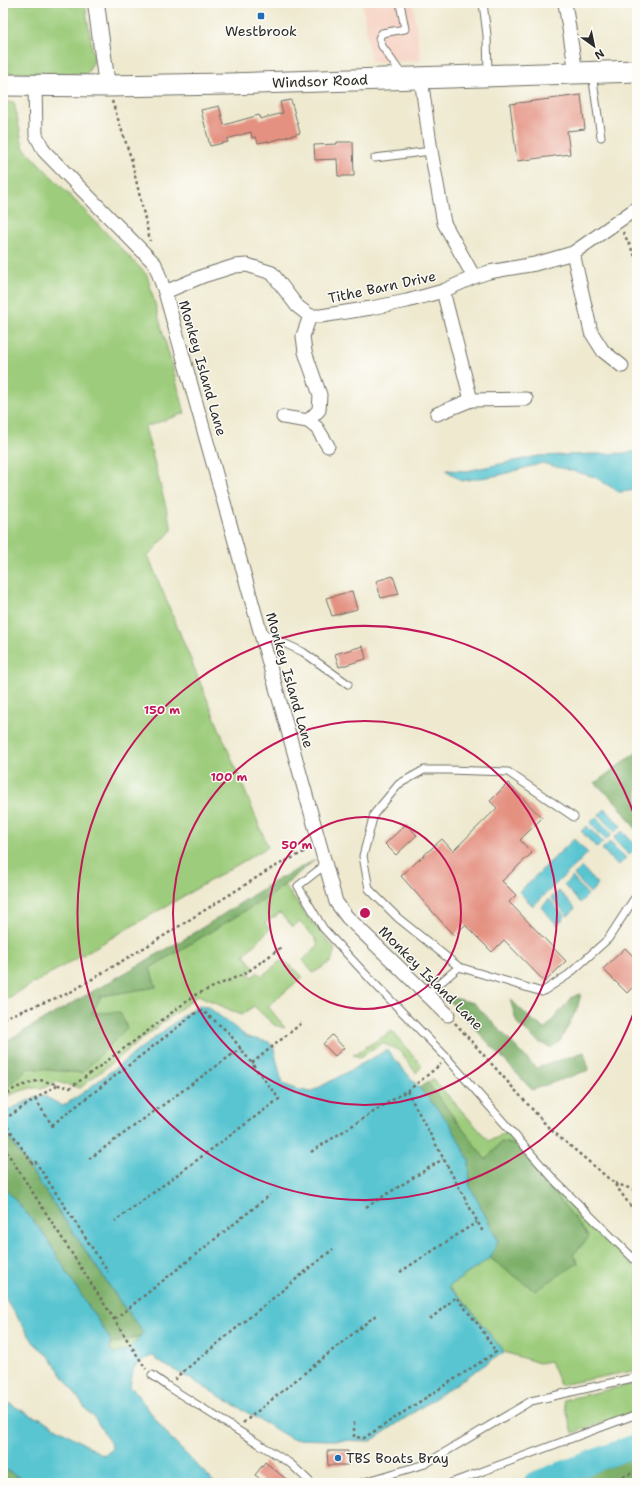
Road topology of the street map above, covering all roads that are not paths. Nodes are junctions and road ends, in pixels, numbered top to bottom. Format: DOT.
graph roads {
  1 [pos="96,3"];
  2 [pos="400,3"];
  3 [pos="483,3"];
  4 [pos="565,3"];
  5 [pos="637,71"];
  6 [pos="584,73"];
  7 [pos="488,76"];
  8 [pos="413,78"];
  9 [pos="3,85"];
  10 [pos="35,86"];
  11 [pos="107,86"];
  12 [pos="601,137"];
  13 [pos="431,151"];
  14 [pos="375,158"];
  15 [pos="637,208"];
  16 [pos="573,254"];
  17 [pos="474,277"];
  18 [pos="443,291"];
  19 [pos="165,292"];
  20 [pos="310,316"];
  21 [pos="622,366"];
  22 [pos="526,399"];
  23 [pos="471,400"];
  24 [pos="437,414"];
  25 [pos="283,417"];
  26 [pos="308,421"];
  27 [pos="328,446"];
  28 [pos="260,632"];
  29 [pos="348,684"];
  30 [pos="574,817"];
  31 [pos="325,865"];
  32 [pos="634,899"];
  33 [pos="459,967"];
  34 [pos="427,994"];
  35 [pos="448,1015"];
  36 [pos="637,1262"];
  37 [pos="152,1375"];
  38 [pos="637,1377"];
  39 [pos="637,1414"];
  40 [pos="311,1483"];
  41 [pos="361,1483"];
  42 [pos="451,1483"];
  1 -- 11 [label="street"];
  2 -- 8 [label="lane"];
  3 -- 7 [label="lane"];
  4 -- 6 [label="street"];
  5 -- 6 [label="main road, Windsor Road"];
  6 -- 7 [label="main road, Windsor Road"];
  6 -- 12 [label="lane"];
  7 -- 8 [label="main road, Windsor Road"];
  8 -- 11 [label="main road, Windsor Road"];
  8 -- 13 [label="street"];
  9 -- 10 [label="main road, Windsor Road"];
  10 -- 11 [label="main road, Windsor Road"];
  10 -- 19 [label="street, Monkey Island Lane"];
  13 -- 14 [label="lane"];
  13 -- 17 [label="street"];
  15 -- 16 [label="street, Tithe Barn Drive"];
  16 -- 17 [label="street, Tithe Barn Drive"];
  16 -- 21 [label="street"];
  17 -- 18 [label="street, Tithe Barn Drive"];
  18 -- 20 [label="street, Tithe Barn Drive"];
  18 -- 23 [label="street"];
  19 -- 20 [label="street"];
  19 -- 28 [label="street, Monkey Island Lane"];
  20 -- 26 [label="street"];
  22 -- 23 [label="street"];
  23 -- 24 [label="street"];
  25 -- 26 [label="street"];
  26 -- 27 [label="street"];
  28 -- 29 [label="lane"];
  28 -- 31 [label="street, Monkey Island Lane"];
  30 -- 33 [label="lane"];
  31 -- 34 [label="street, Monkey Island Lane"];
  31 -- 36 [label="lane"];
  32 -- 33 [label="lane"];
  33 -- 34 [label="lane"];
  34 -- 35 [label="street, Monkey Island Lane"];
  37 -- 40 [label="lane"];
  38 -- 41 [label="lane"];
  39 -- 42 [label="lane"];
}
